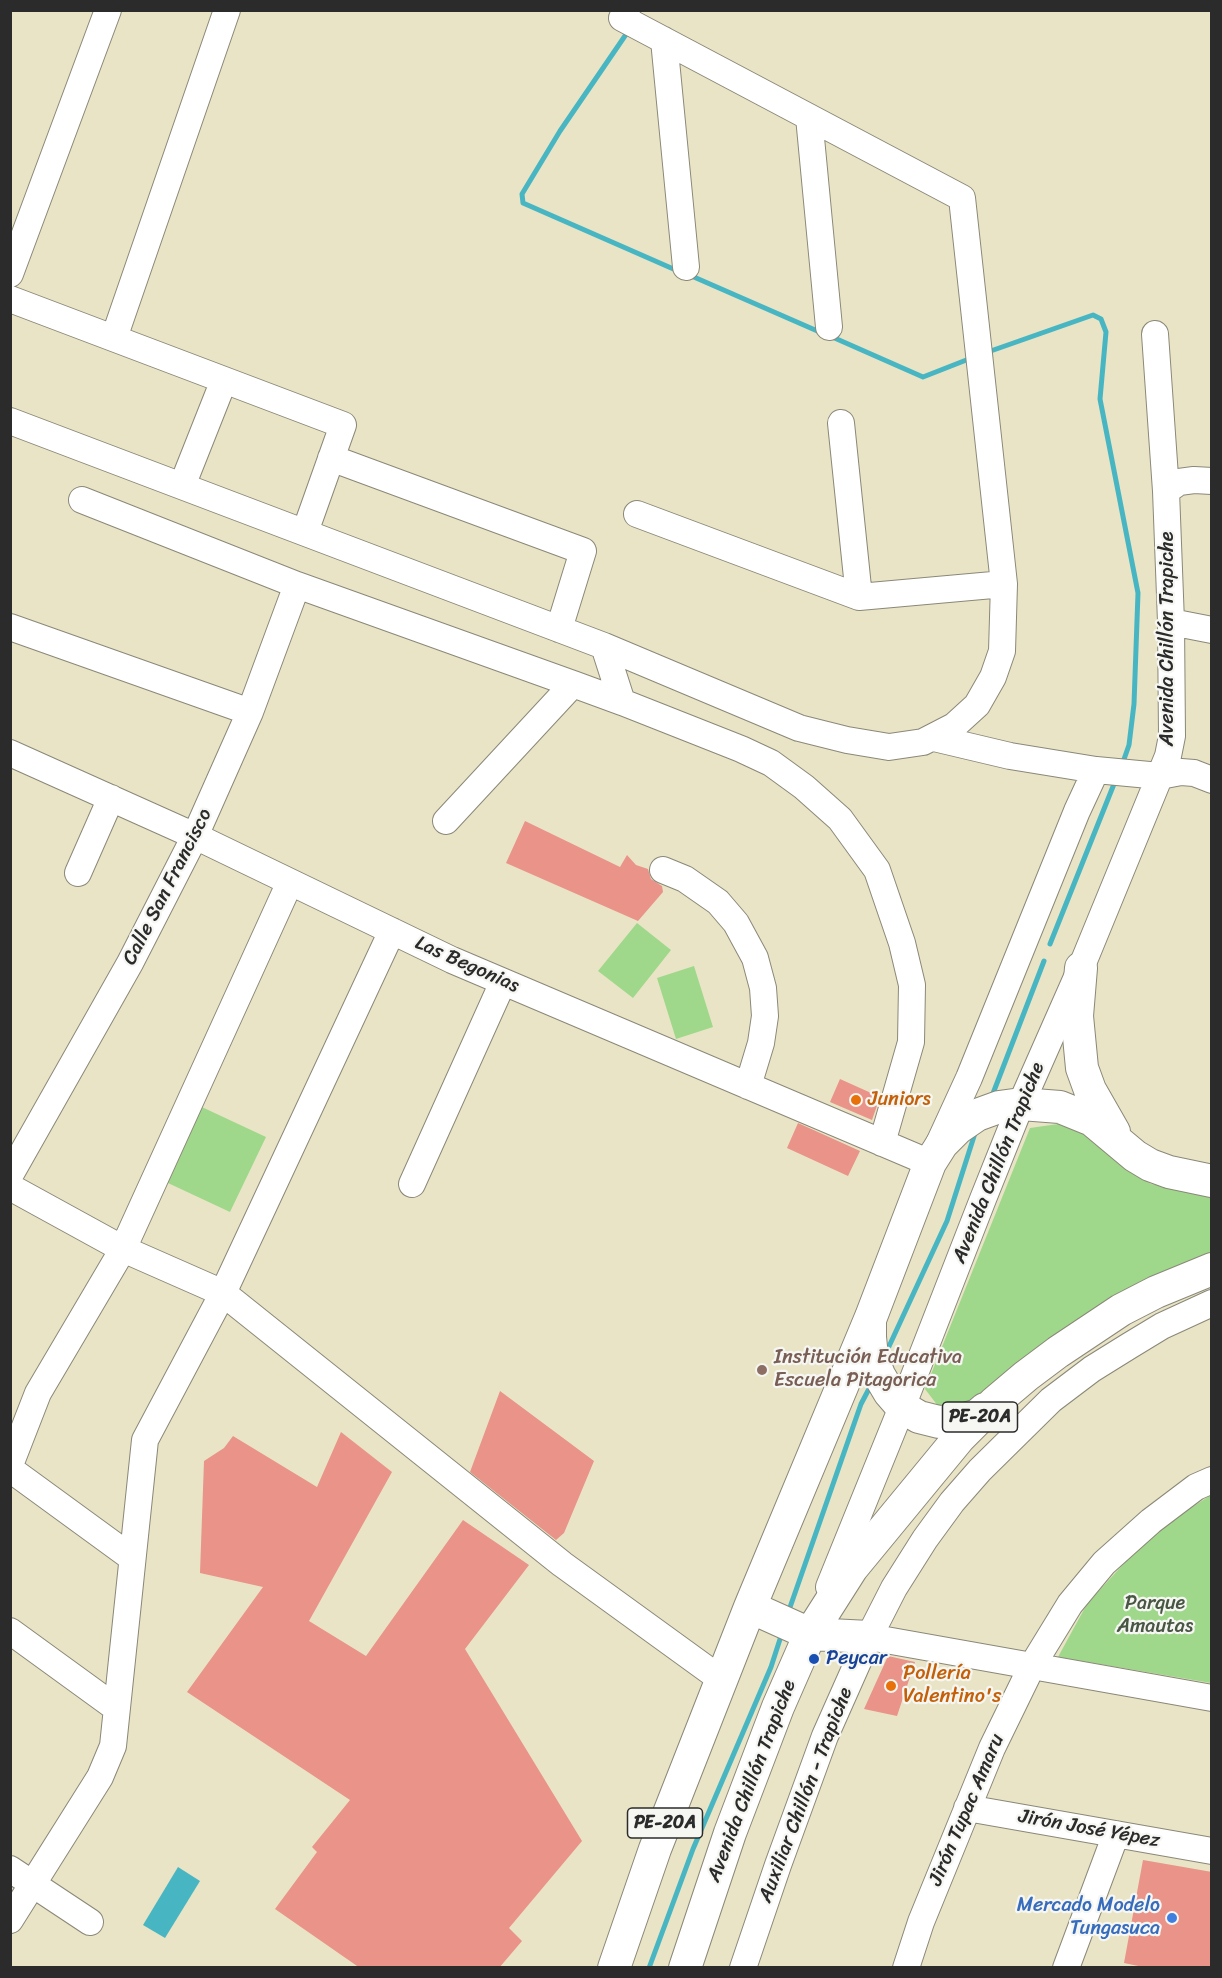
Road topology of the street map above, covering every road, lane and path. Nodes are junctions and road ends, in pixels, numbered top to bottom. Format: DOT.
graph roads {
  1 [pos="108,10"];
  2 [pos="227,10"];
  3 [pos="627,10"];
  4 [pos="664,40"];
  5 [pos="809,117"];
  6 [pos="686,267"];
  7 [pos="10,274"];
  8 [pos="10,299"];
  9 [pos="829,327"];
  10 [pos="1155,334"];
  11 [pos="114,338"];
  12 [pos="224,380"];
  13 [pos="10,421"];
  14 [pos="841,423"];
  15 [pos="331,458"];
  16 [pos="1212,481"];
  17 [pos="182,486"];
  18 [pos="1166,491"];
  19 [pos="82,500"];
  20 [pos="637,514"];
  21 [pos="305,532"];
  22 [pos="1004,584"];
  23 [pos="297,585"];
  24 [pos="859,597"];
  25 [pos="1171,622"];
  26 [pos="10,627"];
  27 [pos="559,629"];
  28 [pos="1212,630"];
  29 [pos="604,646"];
  30 [pos="573,684"];
  31 [pos="622,702"];
  32 [pos="250,712"];
  33 [pos="934,738"];
  34 [pos="10,753"];
  35 [pos="1096,770"];
  36 [pos="1160,776"];
  37 [pos="1212,780"];
  38 [pos="111,798"];
  39 [pos="446,821"];
  40 [pos="195,836"];
  41 [pos="663,870"];
  42 [pos="78,873"];
  43 [pos="291,882"];
  44 [pos="392,931"];
  45 [pos="1081,968"];
  46 [pos="503,982"];
  47 [pos="748,1086"];
  48 [pos="1021,1104"];
  49 [pos="882,1143"];
  50 [pos="1121,1143"];
  51 [pos="930,1164"];
  52 [pos="10,1175"];
  53 [pos="1212,1180"];
  54 [pos="412,1184"];
  55 [pos="10,1187"];
  56 [pos="123,1249"];
  57 [pos="1212,1269"];
  58 [pos="224,1293"];
  59 [pos="1212,1303"];
  60 [pos="871,1317"];
  61 [pos="994,1403"];
  62 [pos="902,1407"];
  63 [pos="10,1464"];
  64 [pos="10,1469"];
  65 [pos="1212,1480"];
  66 [pos="132,1557"];
  67 [pos="750,1607"];
  68 [pos="10,1631"];
  69 [pos="810,1634"];
  70 [pos="869,1637"];
  71 [pos="1032,1666"];
  72 [pos="722,1680"];
  73 [pos="1212,1698"];
  74 [pos="116,1708"];
  75 [pos="967,1808"];
  76 [pos="1116,1834"];
  77 [pos="1212,1851"];
  78 [pos="10,1869"];
  79 [pos="34,1884"];
  80 [pos="10,1920"];
  81 [pos="90,1923"];
  82 [pos="615,1968"];
  83 [pos="685,1968"];
  84 [pos="743,1968"];
  85 [pos="906,1968"];
  86 [pos="1066,1968"];
  1 -- 7 [label="street"];
  2 -- 11 [label="street"];
  3 -- 4 [label="street"];
  4 -- 5 [label="street"];
  4 -- 6 [label="street"];
  5 -- 9 [label="street"];
  5 -- 22 [label="street"];
  8 -- 11 [label="street"];
  10 -- 18 [label="street, Avenida Chillón Trapiche"];
  11 -- 12 [label="street"];
  12 -- 15 [label="street"];
  12 -- 17 [label="street"];
  13 -- 17 [label="street"];
  14 -- 24 [label="street"];
  15 -- 21 [label="street"];
  15 -- 27 [label="street"];
  16 -- 18 [label="street"];
  17 -- 21 [label="street"];
  18 -- 25 [label="street, Avenida Chillón Trapiche"];
  19 -- 23 [label="street"];
  20 -- 24 [label="street"];
  21 -- 27 [label="street"];
  22 -- 24 [label="street"];
  22 -- 33 [label="street"];
  23 -- 30 [label="street"];
  23 -- 32 [label="street, Calle San Francisco"];
  25 -- 28 [label="street"];
  25 -- 36 [label="street, Avenida Chillón Trapiche"];
  26 -- 32 [label="street"];
  27 -- 29 [label="street"];
  29 -- 31 [label="street"];
  29 -- 33 [label="street"];
  30 -- 31 [label="street"];
  30 -- 39 [label="street"];
  31 -- 49 [label="street"];
  32 -- 40 [label="street, Calle San Francisco"];
  33 -- 35 [label="street"];
  34 -- 38 [label="street, Las Begonias"];
  35 -- 36 [label="street"];
  35 -- 51 [label="street"];
  36 -- 37 [label="street"];
  36 -- 45 [label="street, Avenida Chillón Trapiche"];
  38 -- 40 [label="street, Las Begonias"];
  38 -- 42 [label="street"];
  40 -- 43 [label="street, Las Begonias"];
  40 -- 52 [label="street, Calle San Francisco"];
  41 -- 47 [label="street"];
  43 -- 44 [label="street, Las Begonias"];
  43 -- 56 [label="street"];
  44 -- 46 [label="street, Las Begonias"];
  44 -- 58 [label="street"];
  45 -- 48 [label="street, Avenida Chillón Trapiche"];
  45 -- 50 [label="main road"];
  46 -- 47 [label="street, Las Begonias"];
  46 -- 54 [label="street"];
  47 -- 49 [label="street, Las Begonias"];
  48 -- 50 [label="main road, PE-20A"];
  48 -- 51 [label="main road, PE-20A"];
  48 -- 62 [label="street, Avenida Chillón Trapiche / PE-20A"];
  49 -- 51 [label="street, Las Begonias"];
  50 -- 53 [label="main road, PE-20A"];
  51 -- 60 [label="main road, PE-20A"];
  55 -- 56 [label="street"];
  56 -- 58 [label="street"];
  56 -- 63 [label="street"];
  57 -- 61 [label="main road, PE-20A"];
  58 -- 66 [label="street"];
  58 -- 72 [label="street"];
  59 -- 70 [label="street, Auxiliar Chillón - Trapiche"];
  60 -- 62 [label="main road"];
  60 -- 67 [label="main road, PE-20A"];
  61 -- 62 [label="main road"];
  61 -- 69 [label="main road, PE-20A"];
  62 -- 69 [label="street, Avenida Chillón Trapiche / PE-20A"];
  64 -- 66 [label="street"];
  65 -- 71 [label="street, Jirón Tupac Amaru"];
  66 -- 74 [label="street"];
  67 -- 69 [label="main road"];
  67 -- 72 [label="main road, PE-20A"];
  68 -- 74 [label="street"];
  69 -- 70 [label="main road"];
  69 -- 83 [label="main road, Avenida Chillón Trapiche / PE-20A"];
  70 -- 71 [label="street"];
  70 -- 84 [label="street, Auxiliar Chillón - Trapiche"];
  71 -- 73 [label="street"];
  71 -- 75 [label="street, Jirón Tupac Amaru"];
  72 -- 82 [label="main road, PE-20A"];
  74 -- 79 [label="street"];
  75 -- 76 [label="street, Jirón José Yépez"];
  75 -- 85 [label="street, Jirón Tupac Amaru"];
  76 -- 77 [label="street, Jirón José Yépez"];
  76 -- 86 [label="street"];
  78 -- 79 [label="street"];
  79 -- 80 [label="street"];
  79 -- 81 [label="street"];
}
